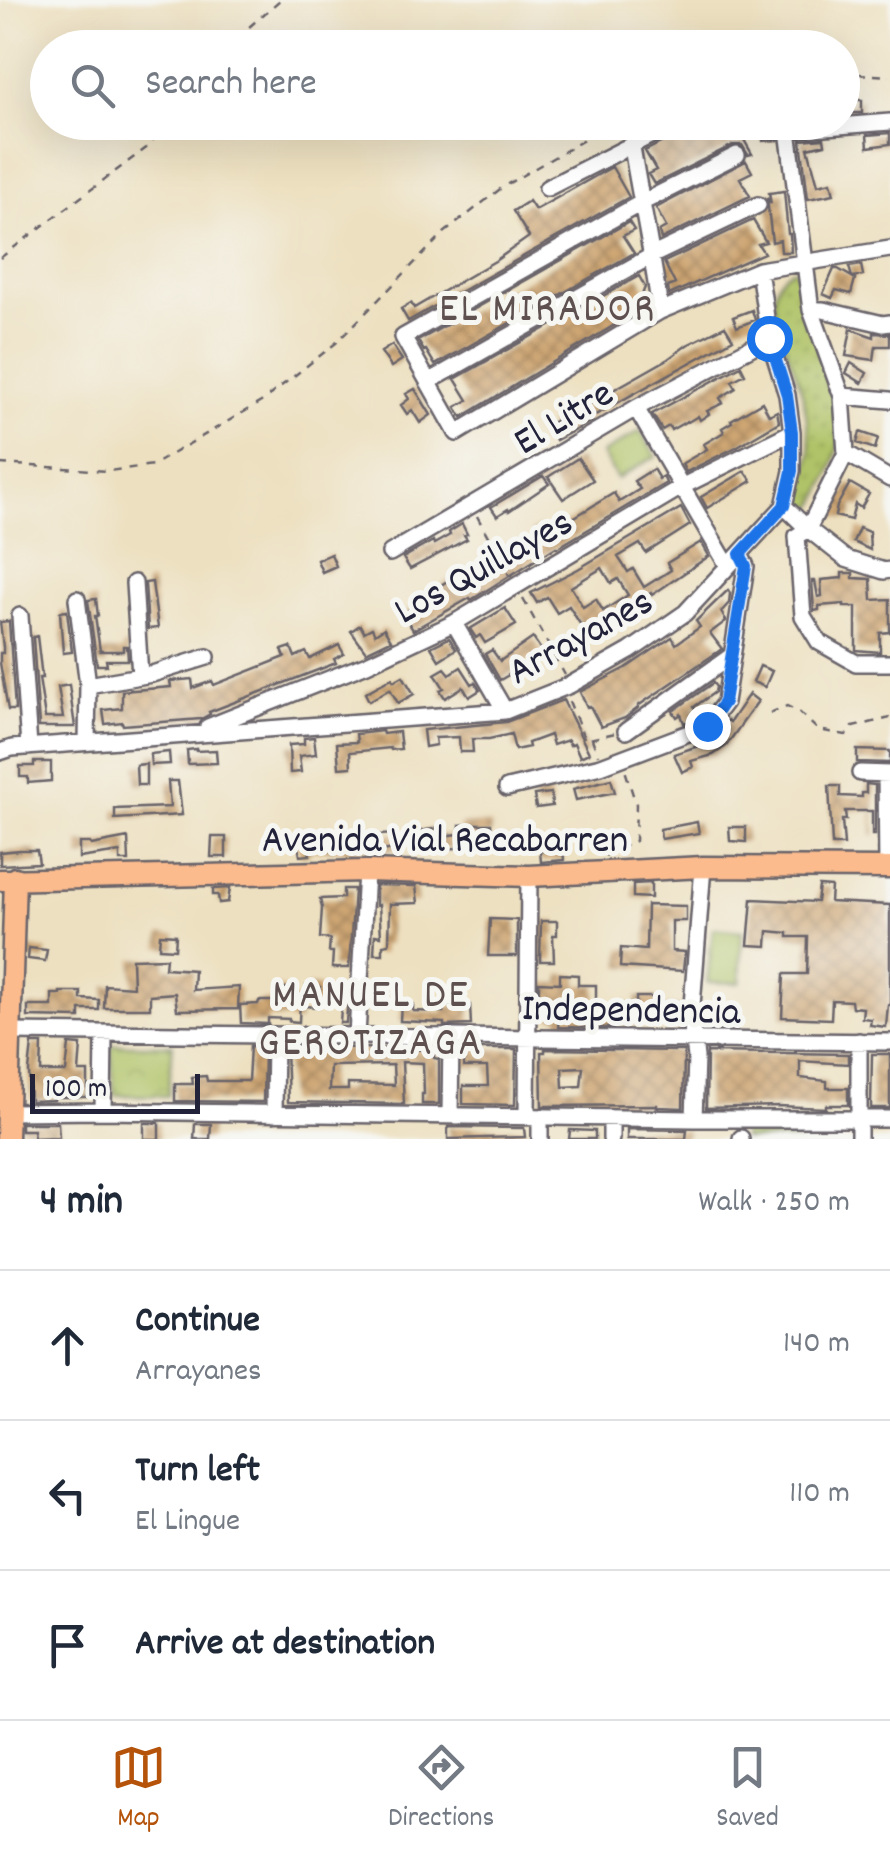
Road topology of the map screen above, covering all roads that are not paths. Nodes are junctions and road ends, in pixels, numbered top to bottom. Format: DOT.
graph roads {
  1 [pos="890,122"];
  2 [pos="860,123"];
  3 [pos="645,140"];
  4 [pos="789,140"];
  5 [pos="632,147"];
  6 [pos="737,156"];
  7 [pos="546,188"];
  8 [pos="641,203"];
  9 [pos="758,204"];
  10 [pos="890,248"];
  11 [pos="653,255"];
  12 [pos="804,261"];
  13 [pos="759,270"];
  14 [pos="660,310"];
  15 [pos="810,310"];
  16 [pos="890,323"];
  17 [pos="769,338"];
  18 [pos="428,382"];
  19 [pos="842,396"];
  20 [pos="890,400"];
  21 [pos="636,408"];
  22 [pos="792,432"];
  23 [pos="846,453"];
  24 [pos="890,479"];
  25 [pos="683,486"];
  26 [pos="784,506"];
  27 [pos="808,530"];
  28 [pos="390,553"];
  29 [pos="734,560"];
  30 [pos="890,570"];
  31 [pos="134,584"];
  32 [pos="76,599"];
  33 [pos="20,616"];
  34 [pos="454,623"];
  35 [pos="731,656"];
  36 [pos="206,657"];
  37 [pos="890,663"];
  38 [pos="140,676"];
  39 [pos="88,685"];
  40 [pos="505,711"];
  41 [pos="626,731"];
  42 [pos="194,732"];
  43 [pos="87,742"];
  44 [pos="29,746"];
  45 [pos="0,752"];
  46 [pos="860,773"];
  47 [pos="888,774"];
  48 [pos="506,788"];
  49 [pos="703,867"];
  50 [pos="888,868"];
  51 [pos="366,870"];
  52 [pos="529,876"];
  53 [pos="7,879"];
  54 [pos="11,1032"];
  55 [pos="104,1034"];
  56 [pos="275,1036"];
  57 [pos="357,1036"];
  58 [pos="451,1037"];
  59 [pos="527,1038"];
  60 [pos="693,1040"];
  61 [pos="859,1042"];
  62 [pos="890,1042"];
  63 [pos="103,1111"];
  64 [pos="8,1112"];
  65 [pos="274,1114"];
  66 [pos="450,1115"];
  67 [pos="533,1117"];
  68 [pos="612,1118"];
  69 [pos="859,1118"];
  70 [pos="694,1119"];
  71 [pos="890,1119"];
  72 [pos="7,1139"];
  73 [pos="540,1139"];
  74 [pos="611,1139"];
  75 [pos="860,1139"];
  1 -- 2 [label="street"];
  3 -- 5 [label="street"];
  4 -- 12 [label="street"];
  5 -- 7 [label="street"];
  5 -- 8 [label="street"];
  6 -- 8 [label="street"];
  8 -- 11 [label="street"];
  8 -- 18 [label="street"];
  9 -- 11 [label="street"];
  10 -- 12 [label="street"];
  11 -- 14 [label="street"];
  11 -- 18 [label="street"];
  12 -- 13 [label="street"];
  12 -- 15 [label="street"];
  13 -- 14 [label="street"];
  13 -- 17 [label="street"];
  14 -- 18 [label="street"];
  15 -- 16 [label="street"];
  15 -- 19 [label="street"];
  17 -- 21 [label="street, El Litre"];
  17 -- 22 [label="street"];
  19 -- 20 [label="street"];
  19 -- 23 [label="street"];
  21 -- 25 [label="street"];
  21 -- 28 [label="street, El Litre"];
  22 -- 25 [label="street, Los Quillayes"];
  22 -- 26 [label="street"];
  23 -- 24 [label="street"];
  23 -- 27 [label="street"];
  25 -- 29 [label="street"];
  25 -- 34 [label="street, Los Quillayes"];
  26 -- 27 [label="street"];
  26 -- 29 [label="street, Arrayanes"];
  27 -- 30 [label="street"];
  27 -- 37 [label="street"];
  29 -- 35 [label="street"];
  29 -- 40 [label="street, Arrayanes"];
  31 -- 38 [label="street"];
  32 -- 39 [label="street"];
  33 -- 44 [label="street"];
  34 -- 40 [label="street"];
  34 -- 42 [label="street, Los Quillayes"];
  35 -- 41 [label="street"];
  35 -- 48 [label="street"];
  36 -- 38 [label="street"];
  38 -- 39 [label="street"];
  39 -- 43 [label="street"];
  40 -- 42 [label="street, Arrayanes"];
  42 -- 43 [label="street, Arrayanes"];
  43 -- 44 [label="street, Arrayanes"];
  44 -- 45 [label="street, Arrayanes"];
  46 -- 47 [label="street"];
  47 -- 50 [label="street"];
  49 -- 50 [label="main road, Avenida Vial Recabarren"];
  49 -- 52 [label="main road, Avenida Vial Recabarren"];
  49 -- 60 [label="street"];
  51 -- 52 [label="main road, Avenida Vial Recabarren"];
  51 -- 53 [label="main road, Avenida Vial Recabarren"];
  51 -- 57 [label="street"];
  52 -- 59 [label="street"];
  53 -- 54 [label="main road"];
  54 -- 55 [label="street, Independencia"];
  54 -- 64 [label="main road"];
  55 -- 56 [label="street, Independencia"];
  55 -- 63 [label="street"];
  56 -- 57 [label="street, Independencia"];
  56 -- 65 [label="street"];
  57 -- 58 [label="street, Independencia"];
  58 -- 59 [label="street, Independencia"];
  58 -- 66 [label="street"];
  59 -- 60 [label="street, Independencia"];
  59 -- 67 [label="street"];
  60 -- 61 [label="street, Independencia"];
  60 -- 70 [label="street"];
  61 -- 62 [label="street, Independencia"];
  61 -- 69 [label="street"];
  63 -- 64 [label="street"];
  63 -- 65 [label="street"];
  64 -- 72 [label="main road"];
  65 -- 66 [label="street"];
  66 -- 67 [label="street"];
  67 -- 68 [label="street"];
  67 -- 73 [label="street"];
  68 -- 70 [label="street"];
  68 -- 74 [label="street"];
  69 -- 70 [label="street"];
  69 -- 71 [label="street"];
  69 -- 75 [label="street"];
}
